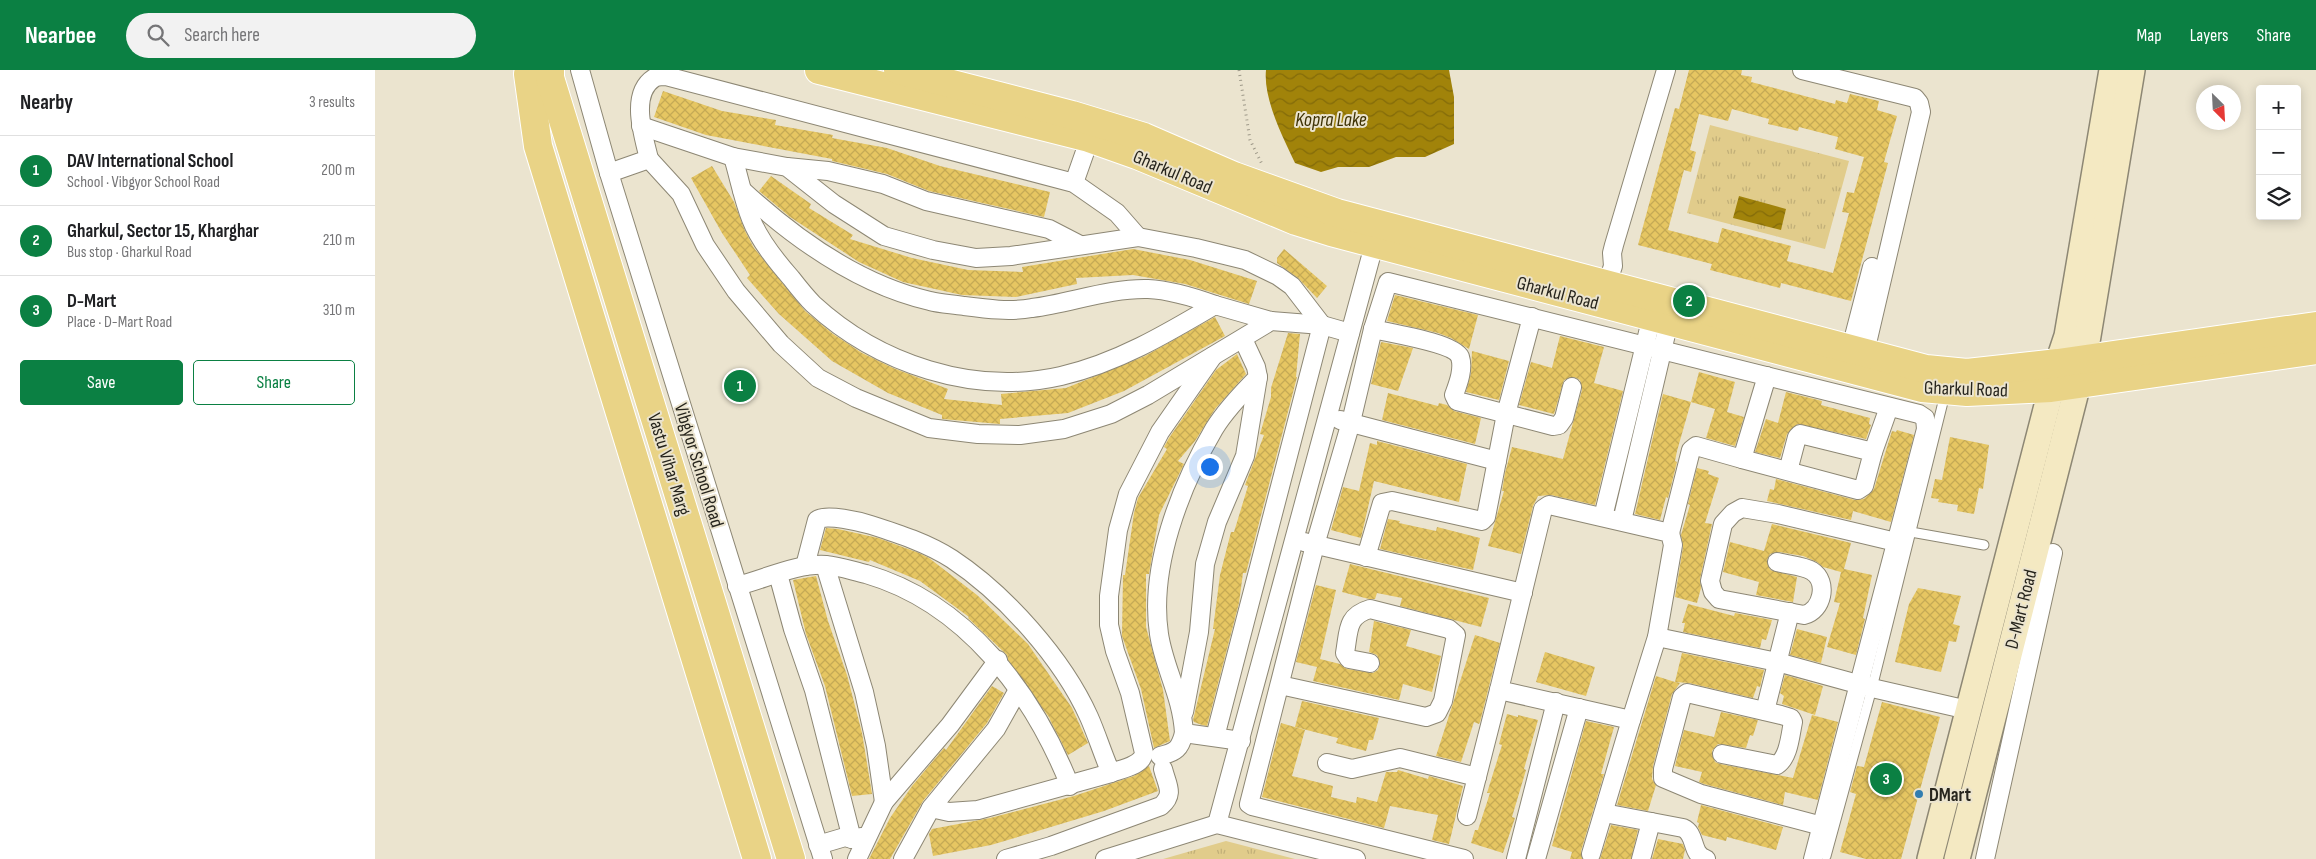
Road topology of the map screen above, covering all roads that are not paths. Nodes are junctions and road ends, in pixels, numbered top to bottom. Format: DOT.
graph roads {
  1 [pos="581,70"];
  2 [pos="819,70"];
  3 [pos="898,70"];
  4 [pos="1666,70"];
  5 [pos="1802,70"];
  6 [pos="2112,70"];
  7 [pos="2132,70"];
  8 [pos="536,71"];
  9 [pos="641,126"];
  10 [pos="1092,129"];
  11 [pos="733,157"];
  12 [pos="649,159"];
  13 [pos="787,167"];
  14 [pos="609,173"];
  15 [pos="1074,183"];
  16 [pos="742,190"];
  17 [pos="1636,200"];
  18 [pos="1377,234"];
  19 [pos="1138,237"];
  20 [pos="1080,245"];
  21 [pos="1620,246"];
  22 [pos="1872,267"];
  23 [pos="1607,285"];
  24 [pos="1215,305"];
  25 [pos="1663,310"];
  26 [pos="1532,317"];
  27 [pos="1867,319"];
  28 [pos="1271,321"];
  29 [pos="626,323"];
  30 [pos="1321,325"];
  31 [pos="2316,326"];
  32 [pos="1373,329"];
  33 [pos="595,333"];
  34 [pos="1351,333"];
  35 [pos="1243,339"];
  36 [pos="1644,345"];
  37 [pos="1662,350"];
  38 [pos="1858,350"];
  39 [pos="2316,350"];
  40 [pos="1213,356"];
  41 [pos="2068,374"];
  42 [pos="1767,376"];
  43 [pos="1258,377"];
  44 [pos="1572,387"];
  45 [pos="1946,391"];
  46 [pos="1889,407"];
  47 [pos="1506,414"];
  48 [pos="1327,417"];
  49 [pos="1351,422"];
  50 [pos="1873,452"];
  51 [pos="1742,459"];
  52 [pos="1497,461"];
  53 [pos="1788,471"];
  54 [pos="1603,517"];
  55 [pos="1622,521"];
  56 [pos="1911,532"];
  57 [pos="1670,533"];
  58 [pos="1294,540"];
  59 [pos="1896,542"];
  60 [pos="1315,545"];
  61 [pos="1984,545"];
  62 [pos="2053,553"];
  63 [pos="1366,557"];
  64 [pos="1777,562"];
  65 [pos="825,565"];
  66 [pos="805,566"];
  67 [pos="778,574"];
  68 [pos="737,586"];
  69 [pos="1523,593"];
  70 [pos="1790,612"];
  71 [pos="1657,636"];
  72 [pos="998,660"];
  73 [pos="1777,662"];
  74 [pos="1370,663"];
  75 [pos="1280,685"];
  76 [pos="1866,686"];
  77 [pos="1018,690"];
  78 [pos="1499,690"];
  79 [pos="1556,702"];
  80 [pos="1579,708"];
  81 [pos="1967,710"];
  82 [pos="1765,711"];
  83 [pos="1631,720"];
  84 [pos="1183,725"];
  85 [pos="1215,737"];
  86 [pos="1241,741"];
  87 [pos="1722,754"];
  88 [pos="1327,763"];
  89 [pos="1111,773"];
  90 [pos="1477,776"];
  91 [pos="1070,786"];
  92 [pos="884,802"];
  93 [pos="931,808"];
  94 [pos="1605,814"];
  95 [pos="1467,816"];
  96 [pos="1651,822"];
  97 [pos="1217,824"];
  98 [pos="1822,826"];
  99 [pos="860,837"];
  100 [pos="821,852"];
  101 [pos="1591,854"];
  102 [pos="1819,858"];
  103 [pos="757,859"];
  104 [pos="791,859"];
  105 [pos="857,859"];
  106 [pos="903,859"];
  107 [pos="1006,859"];
  108 [pos="1105,859"];
  109 [pos="1356,859"];
  110 [pos="1464,859"];
  111 [pos="1516,859"];
  112 [pos="1536,859"];
  113 [pos="1641,859"];
  114 [pos="1705,859"];
  115 [pos="1930,859"];
  116 [pos="1957,859"];
  117 [pos="1985,859"];
  1 -- 14 [label="street, Vibgyor School Road"];
  2 -- 10 [label="main road, Gharkul Road"];
  3 -- 10 [label="main road, Gharkul Road"];
  4 -- 21 [label="street"];
  5 -- 27 [label="street"];
  6 -- 41 [label="main road"];
  7 -- 41 [label="main road"];
  8 -- 29 [label="main road, Vastu Vihar Marg"];
  8 -- 33 [label="main road"];
  9 -- 11 [label="street"];
  9 -- 12 [label="street"];
  9 -- 15 [label="street"];
  10 -- 15 [label="street"];
  10 -- 18 [label="main road, Gharkul Road"];
  10 -- 18 [label="main road, Gharkul Road"];
  11 -- 13 [label="street"];
  11 -- 16 [label="street"];
  12 -- 14 [label="street"];
  12 -- 40 [label="street"];
  13 -- 20 [label="street"];
  13 -- 20 [label="street"];
  14 -- 68 [label="street, Vibgyor School Road"];
  15 -- 19 [label="street"];
  16 -- 24 [label="street"];
  16 -- 24 [label="street"];
  17 -- 21 [label="street"];
  18 -- 23 [label="main road, Gharkul Road"];
  18 -- 34 [label="street"];
  19 -- 20 [label="street"];
  19 -- 30 [label="street"];
  21 -- 23 [label="street"];
  22 -- 27 [label="street"];
  23 -- 25 [label="main road, Gharkul Road"];
  24 -- 28 [label="street"];
  25 -- 36 [label="street"];
  25 -- 37 [label="street"];
  25 -- 38 [label="main road, Gharkul Road"];
  25 -- 45 [label="main road, Gharkul Road"];
  26 -- 32 [label="street"];
  26 -- 36 [label="street"];
  26 -- 47 [label="street"];
  27 -- 38 [label="street"];
  28 -- 30 [label="street"];
  28 -- 35 [label="street"];
  29 -- 33 [label="main road"];
  29 -- 104 [label="main road, Vastu Vihar Marg"];
  30 -- 34 [label="street"];
  30 -- 85 [label="street"];
  31 -- 41 [label="main road, Gharkul Road"];
  32 -- 47 [label="street"];
  32 -- 49 [label="street"];
  33 -- 103 [label="main road"];
  34 -- 48 [label="street"];
  35 -- 40 [label="street"];
  35 -- 43 [label="street"];
  36 -- 37 [label="street"];
  36 -- 54 [label="street"];
  37 -- 42 [label="street"];
  37 -- 55 [label="street"];
  38 -- 41 [label="main road, Gharkul Road"];
  39 -- 41 [label="main road, Gharkul Road"];
  40 -- 89 [label="street"];
  41 -- 45 [label="main road, Gharkul Road"];
  41 -- 81 [label="main road, D-Mart Road"];
  41 -- 116 [label="main road, D-Mart Road"];
  42 -- 46 [label="street"];
  42 -- 51 [label="street"];
  43 -- 84 [label="street"];
  43 -- 84 [label="street"];
  44 -- 47 [label="street"];
  45 -- 56 [label="lane"];
  46 -- 50 [label="street"];
  46 -- 59 [label="street"];
  47 -- 52 [label="street"];
  48 -- 49 [label="street"];
  48 -- 58 [label="street"];
  49 -- 52 [label="street"];
  49 -- 60 [label="street"];
  50 -- 53 [label="street"];
  50 -- 53 [label="street"];
  51 -- 53 [label="street"];
  51 -- 57 [label="street"];
  52 -- 63 [label="street"];
  54 -- 55 [label="street"];
  54 -- 69 [label="street"];
  55 -- 57 [label="street"];
  56 -- 61 [label="lane"];
  56 -- 76 [label="lane"];
  57 -- 71 [label="street"];
  58 -- 60 [label="street"];
  58 -- 86 [label="street"];
  59 -- 70 [label="street"];
  59 -- 76 [label="street"];
  60 -- 63 [label="street"];
  60 -- 75 [label="street"];
  62 -- 117 [label="street"];
  63 -- 69 [label="street"];
  64 -- 70 [label="street"];
  65 -- 66 [label="street"];
  65 -- 72 [label="street"];
  65 -- 92 [label="street"];
  66 -- 67 [label="street"];
  66 -- 89 [label="street"];
  67 -- 68 [label="street"];
  67 -- 99 [label="street"];
  68 -- 100 [label="street, Vibgyor School Road"];
  69 -- 78 [label="street"];
  70 -- 73 [label="street"];
  71 -- 73 [label="street"];
  71 -- 83 [label="street"];
  72 -- 77 [label="street"];
  72 -- 92 [label="street"];
  73 -- 76 [label="street"];
  73 -- 82 [label="street"];
  74 -- 75 [label="street"];
  75 -- 110 [label="street"];
  76 -- 81 [label="street"];
  76 -- 98 [label="street"];
  76 -- 102 [label="lane"];
  77 -- 91 [label="street"];
  77 -- 93 [label="street"];
  78 -- 79 [label="street"];
  78 -- 90 [label="street"];
  79 -- 80 [label="street"];
  79 -- 111 [label="street"];
  80 -- 83 [label="street"];
  80 -- 112 [label="street"];
  81 -- 115 [label="main road, D-Mart Road"];
  82 -- 87 [label="street"];
  82 -- 98 [label="street"];
  83 -- 94 [label="street"];
  84 -- 85 [label="street"];
  84 -- 107 [label="street"];
  85 -- 86 [label="street"];
  86 -- 97 [label="street"];
  88 -- 90 [label="street"];
  89 -- 91 [label="street"];
  90 -- 95 [label="street"];
  91 -- 93 [label="street"];
  92 -- 99 [label="street"];
  93 -- 106 [label="street"];
  94 -- 96 [label="street"];
  94 -- 101 [label="street"];
  96 -- 113 [label="street"];
  96 -- 114 [label="street"];
  97 -- 108 [label="street"];
  97 -- 109 [label="street"];
  98 -- 102 [label="street"];
  99 -- 100 [label="street"];
  99 -- 105 [label="street"];
}
